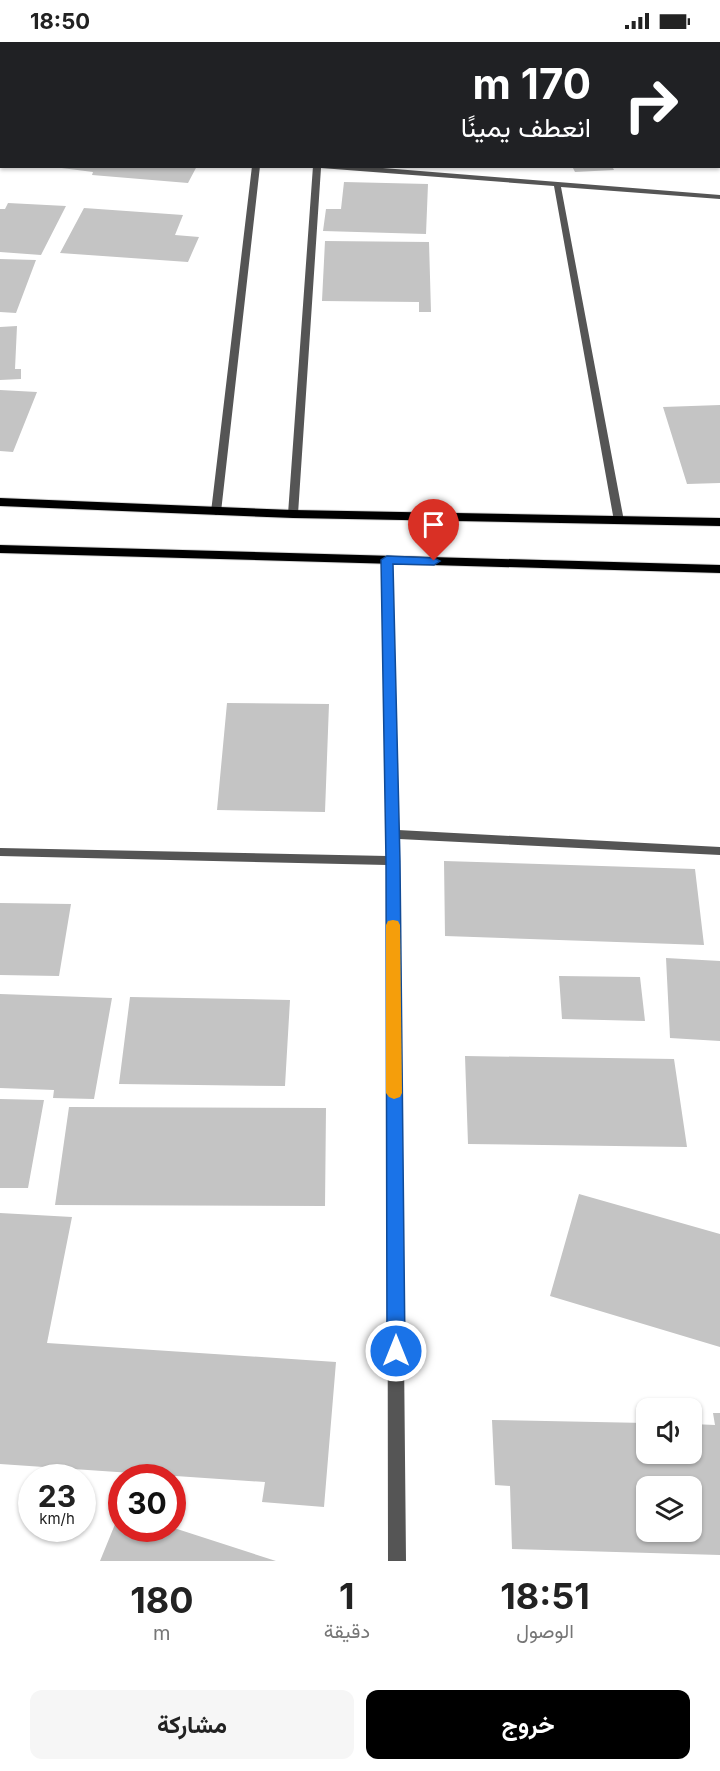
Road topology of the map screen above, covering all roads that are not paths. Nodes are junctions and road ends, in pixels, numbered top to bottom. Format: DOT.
graph roads {
  1 [pos="256,168"];
  2 [pos="317,168"];
  3 [pos="348,168"];
  4 [pos="557,184"];
  5 [pos="720,197"];
  6 [pos="0,502"];
  7 [pos="216,512"];
  8 [pos="292,514"];
  9 [pos="619,520"];
  10 [pos="720,522"];
  11 [pos="0,549"];
  12 [pos="387,560"];
  13 [pos="720,569"];
  14 [pos="392,834"];
  15 [pos="720,851"];
  16 [pos="0,852"];
  17 [pos="393,861"];
  18 [pos="398,1561"];
  1 -- 7 [label="street"];
  2 -- 8 [label="street"];
  3 -- 4 [label="street"];
  4 -- 5 [label="street"];
  4 -- 9 [label="street"];
  6 -- 7 [label="main road"];
  7 -- 8 [label="main road"];
  8 -- 9 [label="main road"];
  9 -- 10 [label="main road"];
  11 -- 12 [label="main road"];
  12 -- 13 [label="main road"];
  12 -- 14 [label="street"];
  14 -- 15 [label="street"];
  14 -- 17 [label="street"];
  16 -- 17 [label="street"];
  17 -- 18 [label="street"];
}
